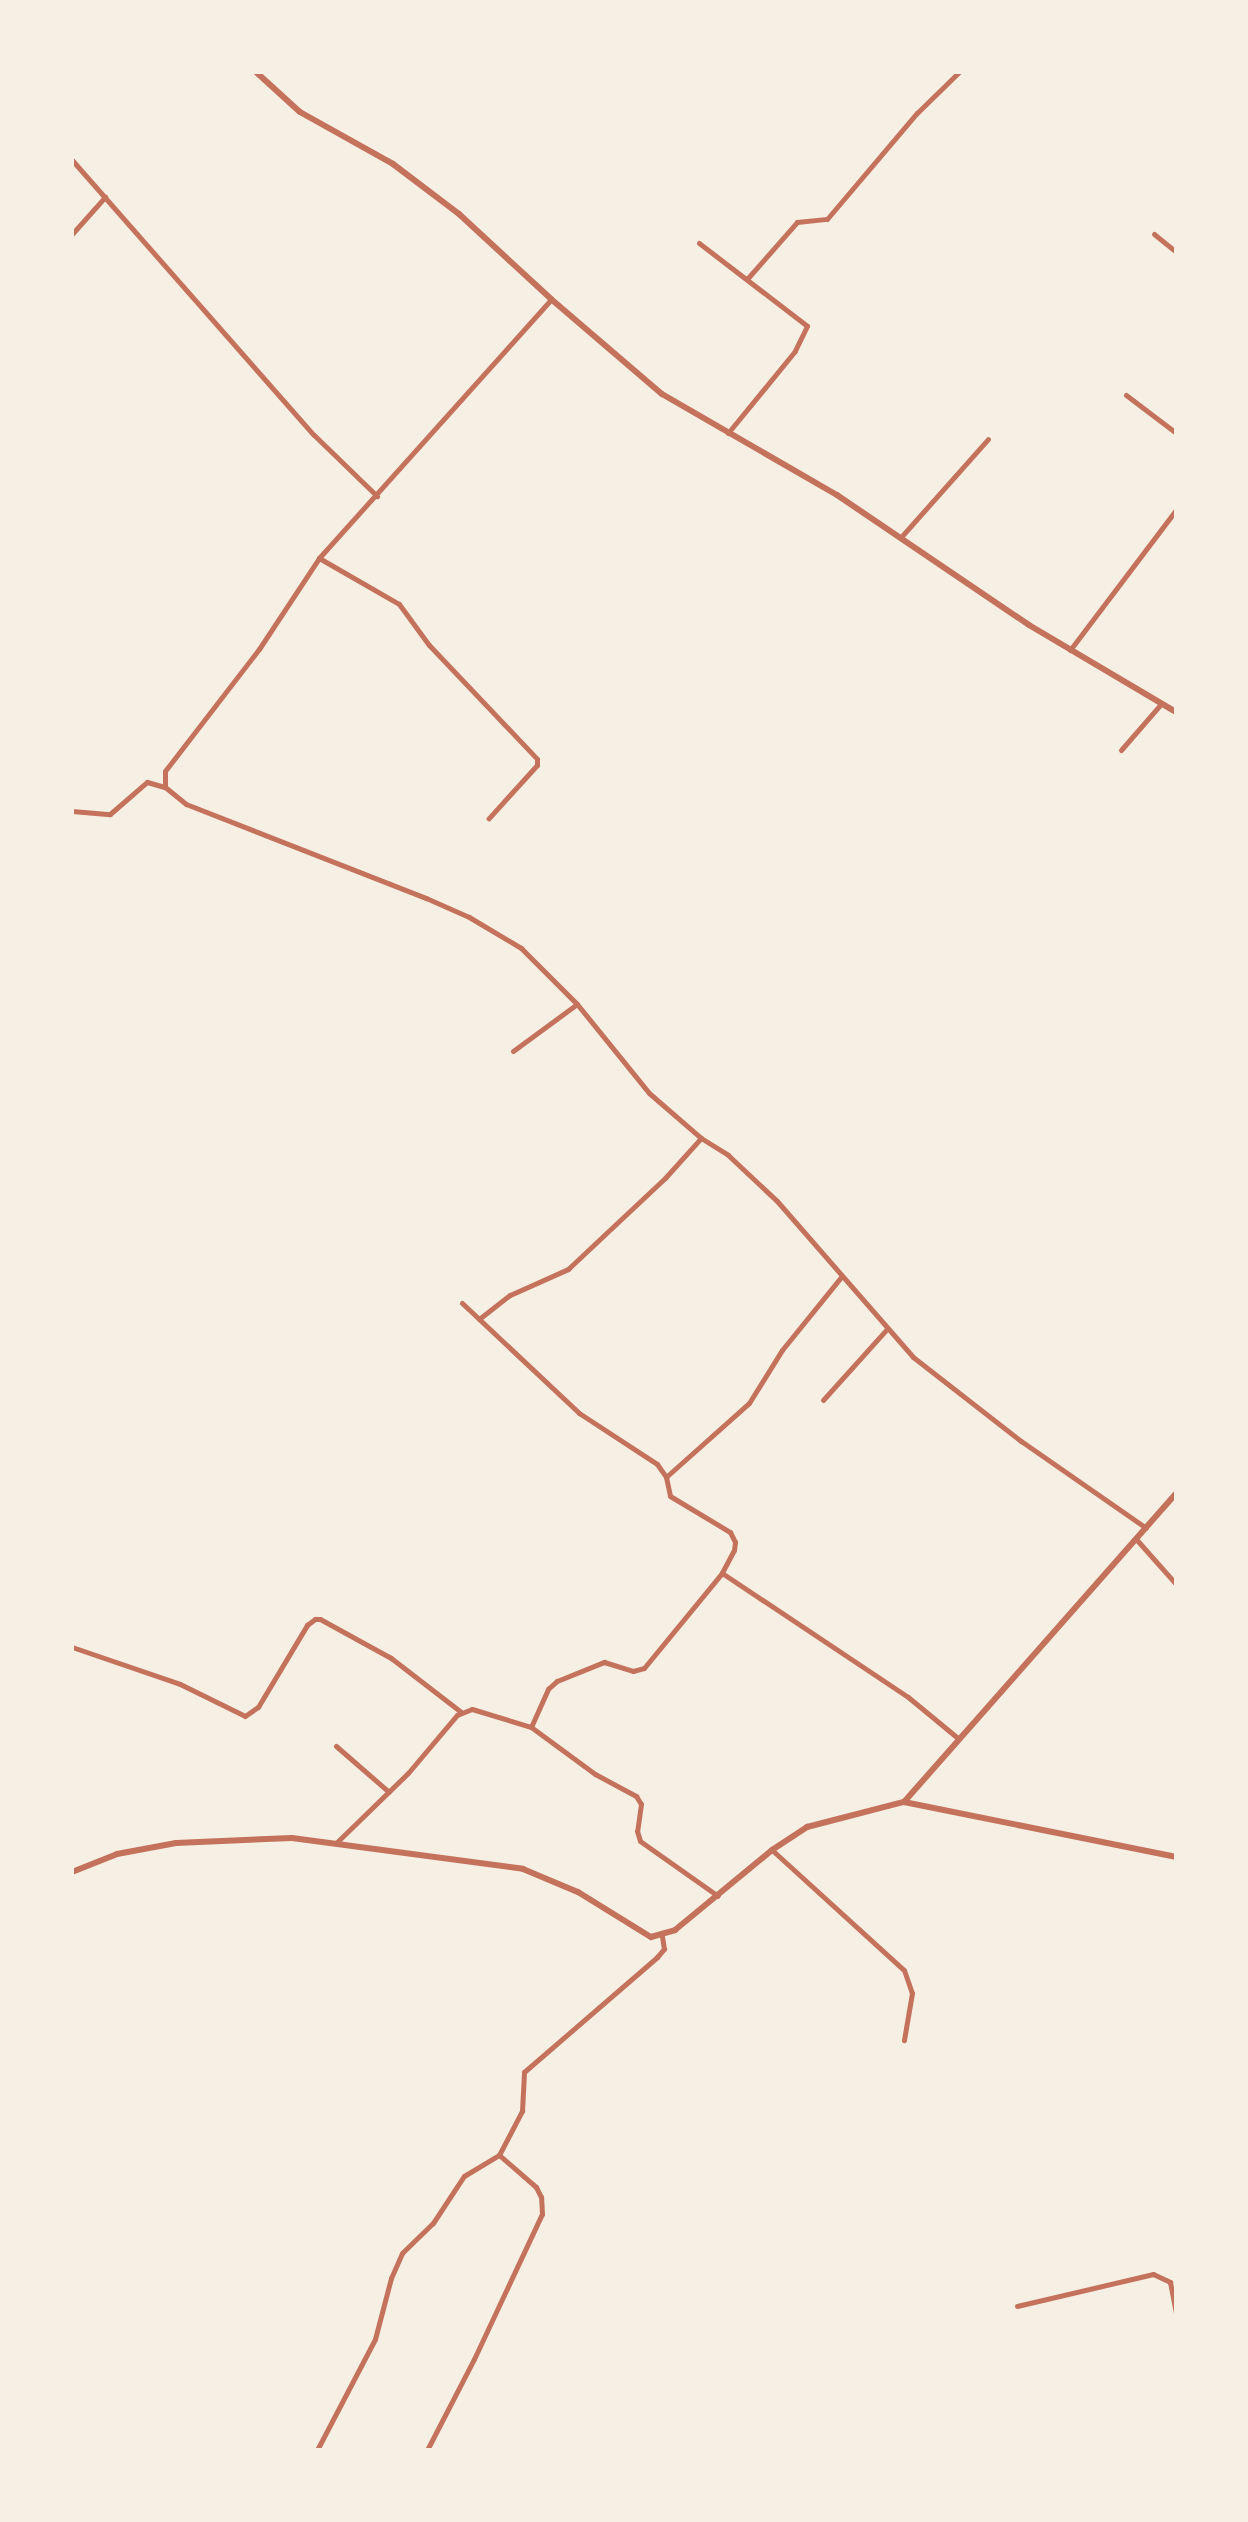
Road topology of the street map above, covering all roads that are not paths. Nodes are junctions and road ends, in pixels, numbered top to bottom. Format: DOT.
graph roads {
  1 [pos="256,72"];
  2 [pos="959,72"];
  3 [pos="72,160"];
  4 [pos="105,197"];
  5 [pos="72,234"];
  6 [pos="1154,234"];
  7 [pos="699,243"];
  8 [pos="1176,252"];
  9 [pos="747,279"];
  10 [pos="551,299"];
  11 [pos="1126,395"];
  12 [pos="1176,433"];
  13 [pos="728,434"];
  14 [pos="988,439"];
  15 [pos="377,496"];
  16 [pos="1176,510"];
  17 [pos="901,537"];
  18 [pos="319,558"];
  19 [pos="1070,650"];
  20 [pos="1161,704"];
  21 [pos="1176,712"];
  22 [pos="1121,750"];
  23 [pos="165,787"];
  24 [pos="72,811"];
  25 [pos="489,818"];
  26 [pos="577,1004"];
  27 [pos="513,1051"];
  28 [pos="701,1138"];
  29 [pos="842,1276"];
  30 [pos="462,1303"];
  31 [pos="479,1319"];
  32 [pos="887,1329"];
  33 [pos="823,1400"];
  34 [pos="666,1477"];
  35 [pos="1176,1494"];
  36 [pos="1146,1528"];
  37 [pos="1136,1539"];
  38 [pos="722,1573"];
  39 [pos="1176,1584"];
  40 [pos="72,1647"];
  41 [pos="461,1712"];
  42 [pos="531,1727"];
  43 [pos="959,1739"];
  44 [pos="336,1746"];
  45 [pos="389,1792"];
  46 [pos="904,1802"];
  47 [pos="336,1843"];
  48 [pos="772,1850"];
  49 [pos="1176,1857"];
  50 [pos="72,1872"];
  51 [pos="718,1896"];
  52 [pos="662,1936"];
  53 [pos="904,2040"];
  54 [pos="499,2155"];
  55 [pos="1017,2306"];
  56 [pos="1176,2313"];
  57 [pos="317,2450"];
  58 [pos="427,2450"];
  1 -- 10 [label="street"];
  2 -- 9 [label="street"];
  3 -- 4 [label="street"];
  4 -- 5 [label="street"];
  4 -- 15 [label="street"];
  6 -- 8 [label="street"];
  7 -- 9 [label="street"];
  9 -- 13 [label="street"];
  10 -- 13 [label="street"];
  10 -- 15 [label="street"];
  11 -- 12 [label="street"];
  13 -- 17 [label="street"];
  14 -- 17 [label="street"];
  15 -- 18 [label="street"];
  16 -- 19 [label="street"];
  17 -- 19 [label="street"];
  18 -- 23 [label="street"];
  18 -- 25 [label="street"];
  19 -- 20 [label="street"];
  20 -- 21 [label="street"];
  20 -- 22 [label="street"];
  23 -- 24 [label="street"];
  23 -- 26 [label="street"];
  26 -- 27 [label="street"];
  26 -- 28 [label="street"];
  28 -- 29 [label="street"];
  28 -- 31 [label="street"];
  29 -- 32 [label="street"];
  29 -- 34 [label="street"];
  30 -- 31 [label="street"];
  31 -- 34 [label="street"];
  32 -- 33 [label="street"];
  32 -- 36 [label="street"];
  34 -- 38 [label="street"];
  35 -- 36 [label="street"];
  36 -- 37 [label="street"];
  37 -- 39 [label="street"];
  37 -- 43 [label="street"];
  38 -- 42 [label="street"];
  38 -- 43 [label="street"];
  40 -- 41 [label="street"];
  41 -- 42 [label="street"];
  41 -- 45 [label="street"];
  42 -- 51 [label="street"];
  43 -- 46 [label="street"];
  44 -- 45 [label="street"];
  45 -- 47 [label="street"];
  46 -- 48 [label="street"];
  46 -- 49 [label="street"];
  47 -- 50 [label="street"];
  47 -- 52 [label="street"];
  48 -- 51 [label="street"];
  48 -- 53 [label="street"];
  51 -- 52 [label="street"];
  52 -- 54 [label="street"];
  54 -- 57 [label="street"];
  54 -- 58 [label="street"];
  55 -- 56 [label="street"];
}
